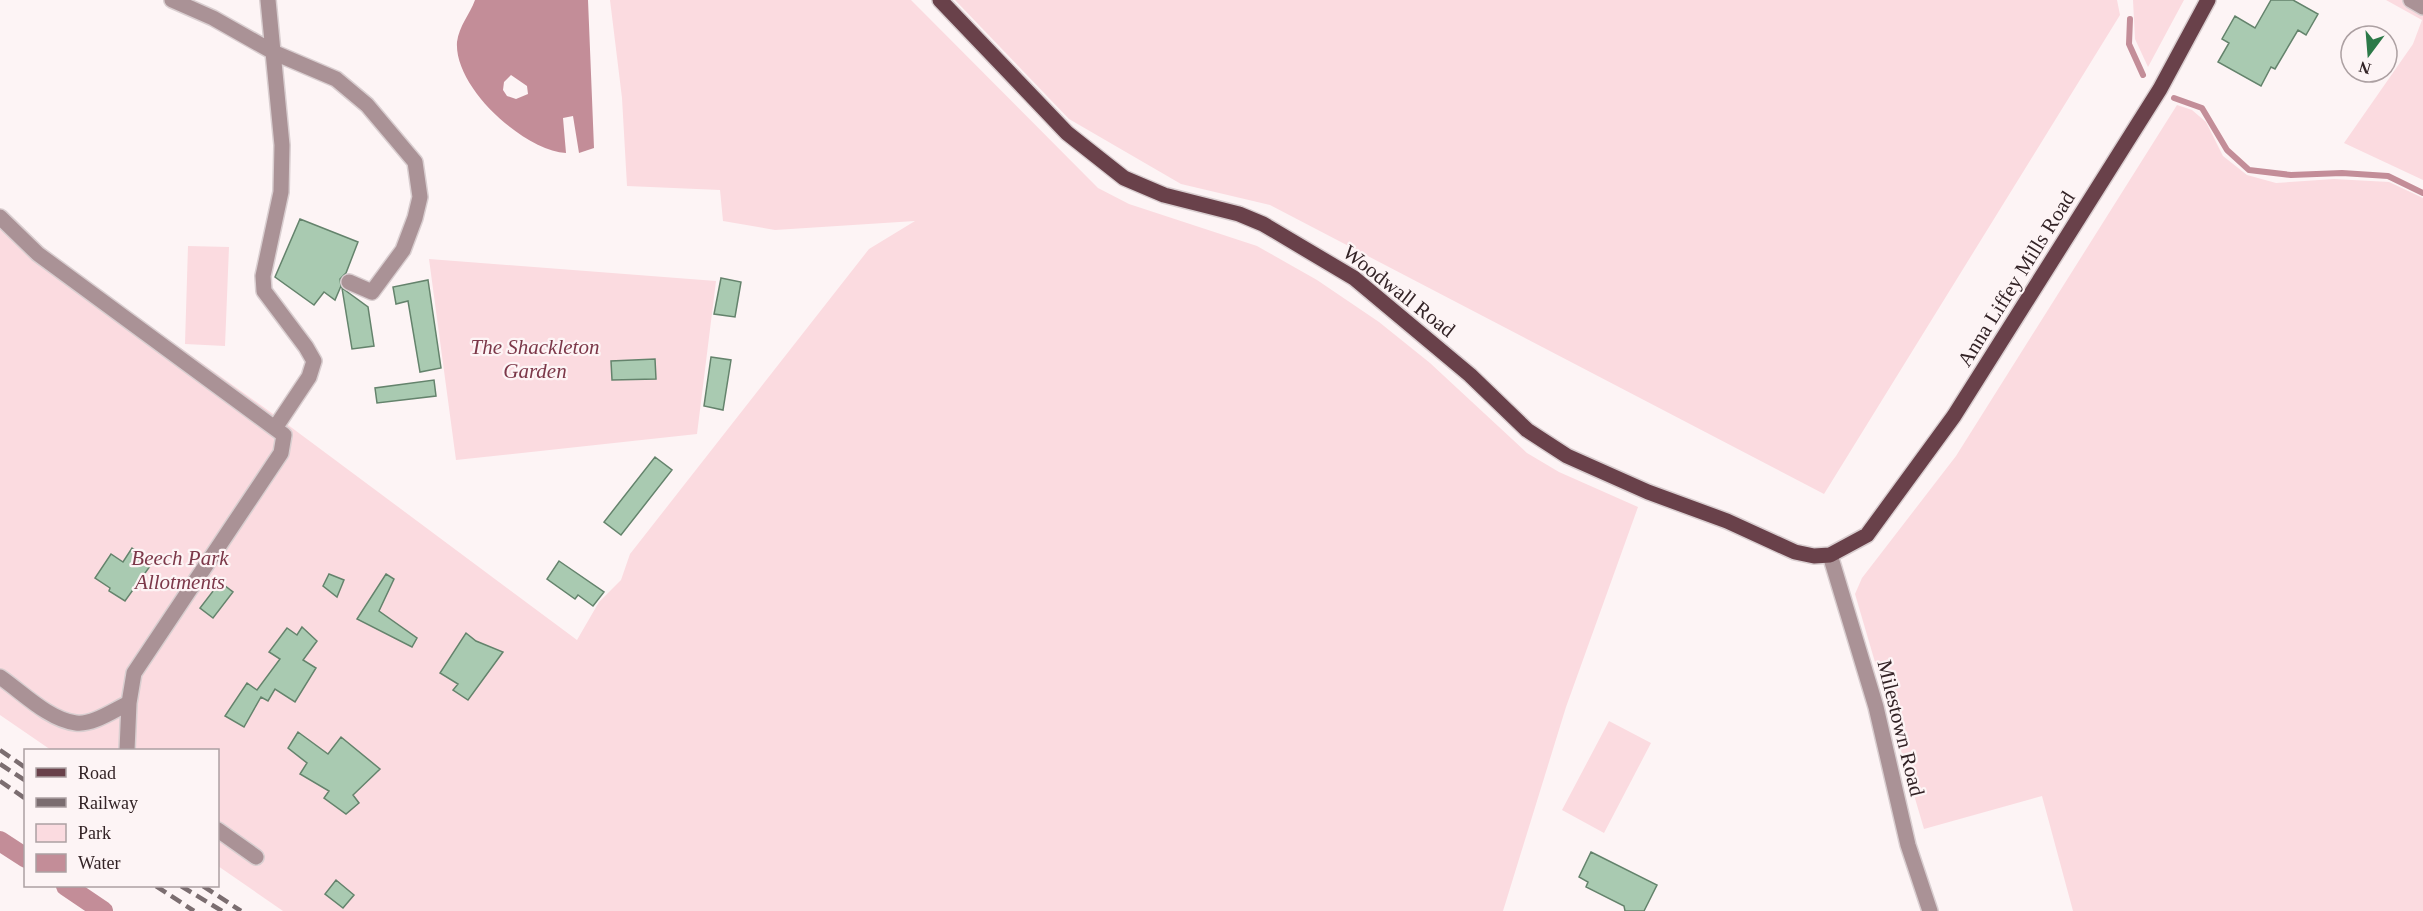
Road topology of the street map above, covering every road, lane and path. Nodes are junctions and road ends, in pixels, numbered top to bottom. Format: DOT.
graph roads {
  1 [pos="172,0"];
  2 [pos="268,0"];
  3 [pos="940,0"];
  4 [pos="2208,0"];
  5 [pos="2411,0"];
  6 [pos="2423,7"];
  7 [pos="275,53"];
  8 [pos="0,217"];
  9 [pos="349,282"];
  10 [pos="275,428"];
  11 [pos="1830,555"];
  12 [pos="0,677"];
  13 [pos="129,703"];
  14 [pos="127,749"];
  15 [pos="219,831"];
  16 [pos="256,857"];
  17 [pos="1930,911"];
  1 -- 7 [label="street"];
  2 -- 7 [label="street"];
  3 -- 11 [label="main road, Woodwall Road"];
  4 -- 11 [label="main road, Anna Liffey Mills Road"];
  5 -- 6 [label="street"];
  7 -- 9 [label="street"];
  7 -- 10 [label="street"];
  8 -- 10 [label="street"];
  10 -- 13 [label="street"];
  11 -- 17 [label="street, Milestown Road"];
  12 -- 13 [label="street"];
  13 -- 14 [label="street"];
  15 -- 16 [label="street"];
}
